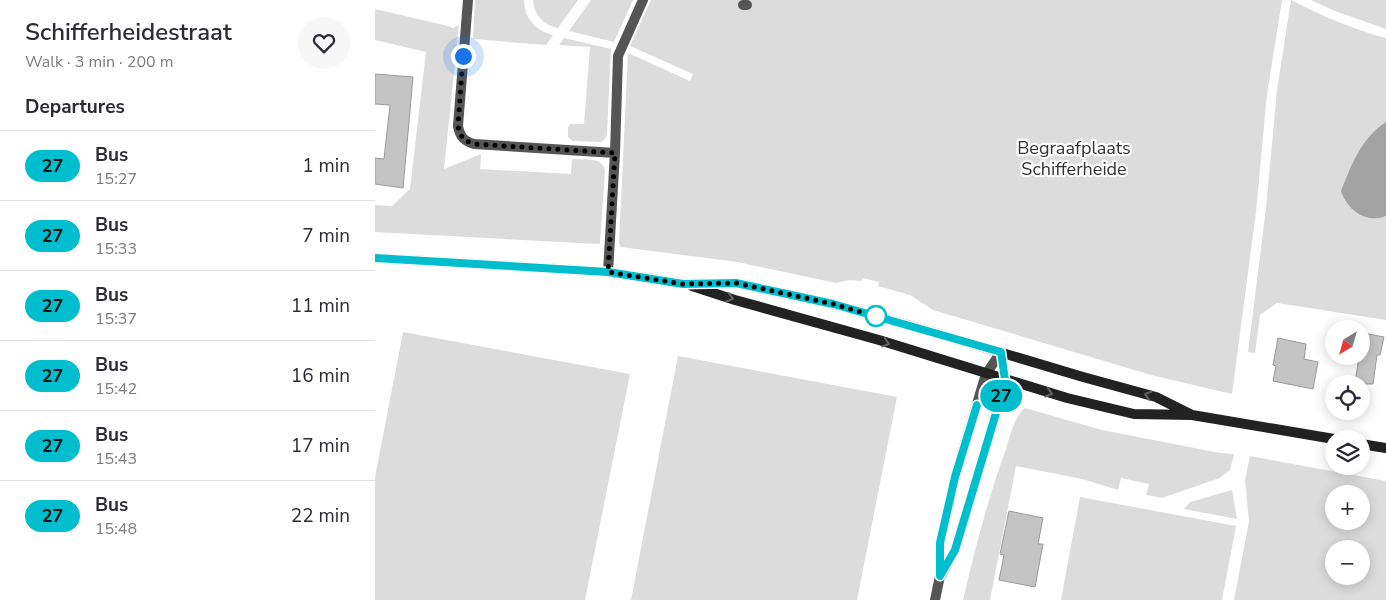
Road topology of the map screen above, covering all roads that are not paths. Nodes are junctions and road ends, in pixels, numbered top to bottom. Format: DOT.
graph roads {
  1 [pos="467,0"];
  2 [pos="643,0"];
  3 [pos="615,153"];
  4 [pos="375,258"];
  5 [pos="608,272"];
  6 [pos="683,284"];
  7 [pos="1001,352"];
  8 [pos="986,374"];
  9 [pos="1005,380"];
  10 [pos="1192,415"];
  11 [pos="1325,437"];
  12 [pos="1370,445"];
  13 [pos="1386,448"];
  14 [pos="940,576"];
  15 [pos="935,600"];
  1 -- 3 [label="street"];
  2 -- 3 [label="street"];
  3 -- 5 [label="street"];
  4 -- 5 [label="street"];
  5 -- 6 [label="street"];
  6 -- 7 [label="street"];
  6 -- 8 [label="street, one-way"];
  7 -- 8 [label="street"];
  7 -- 9 [label="street"];
  10 -- 7 [label="street, one-way"];
  8 -- 9 [label="street"];
  8 -- 14 [label="street"];
  9 -- 10 [label="street, one-way"];
  9 -- 14 [label="street"];
  10 -- 11 [label="street"];
  12 -- 13 [label="street"];
  14 -- 15 [label="street"];
}
